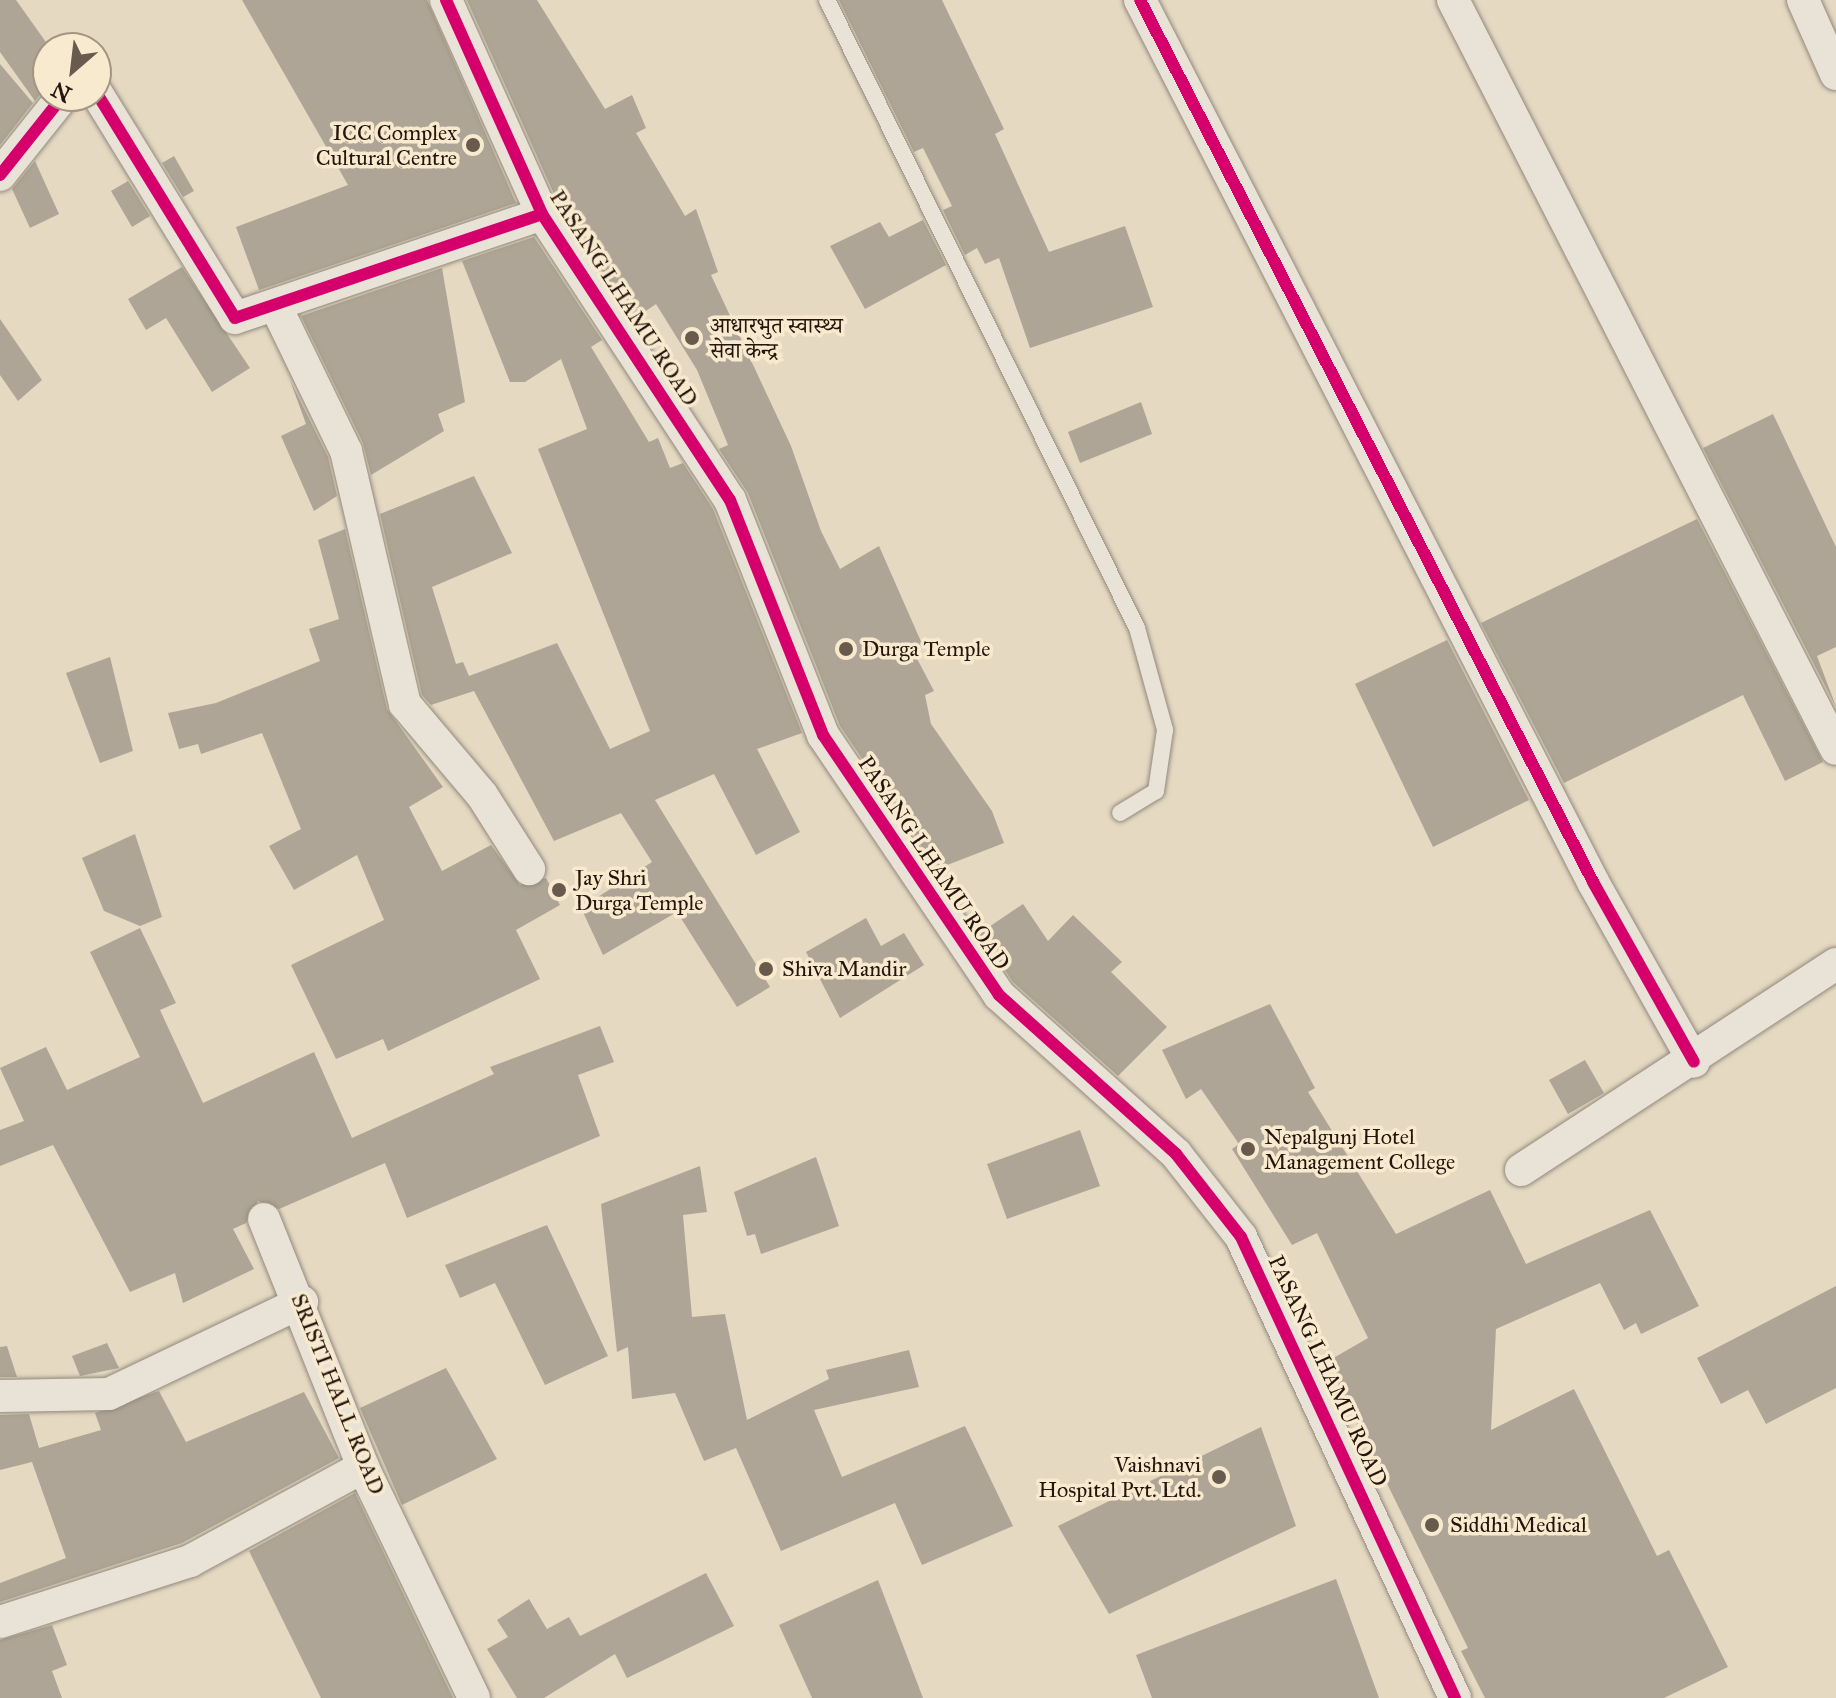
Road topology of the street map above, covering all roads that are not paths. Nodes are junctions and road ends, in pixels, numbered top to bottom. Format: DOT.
graph roads {
  1 [pos="446,0"];
  2 [pos="827,0"];
  3 [pos="1140,0"];
  4 [pos="1453,0"];
  5 [pos="1803,0"];
  6 [pos="1836,74"];
  7 [pos="50,112"];
  8 [pos="108,112"];
  9 [pos="0,175"];
  10 [pos="542,214"];
  11 [pos="276,307"];
  12 [pos="1836,749"];
  13 [pos="1120,813"];
  14 [pos="529,869"];
  15 [pos="1836,964"];
  16 [pos="1694,1062"];
  17 [pos="1521,1170"];
  18 [pos="264,1219"];
  19 [pos="302,1302"];
  20 [pos="0,1396"];
  21 [pos="363,1467"];
  22 [pos="0,1622"];
  23 [pos="474,1698"];
  24 [pos="1455,1698"];
  1 -- 10 [label="street, PASANG LHAMU ROAD"];
  2 -- 13 [label="lane"];
  3 -- 16 [label="street"];
  4 -- 12 [label="street"];
  5 -- 6 [label="street"];
  7 -- 9 [label="street"];
  8 -- 11 [label="street"];
  10 -- 11 [label="street"];
  10 -- 24 [label="street, PASANG LHAMU ROAD"];
  11 -- 14 [label="street"];
  15 -- 16 [label="street"];
  16 -- 17 [label="street"];
  18 -- 19 [label="street, SRISTI HALL ROAD"];
  19 -- 20 [label="street"];
  19 -- 21 [label="street, SRISTI HALL ROAD"];
  21 -- 22 [label="street"];
  21 -- 23 [label="street, SRISTI HALL ROAD"];
}
